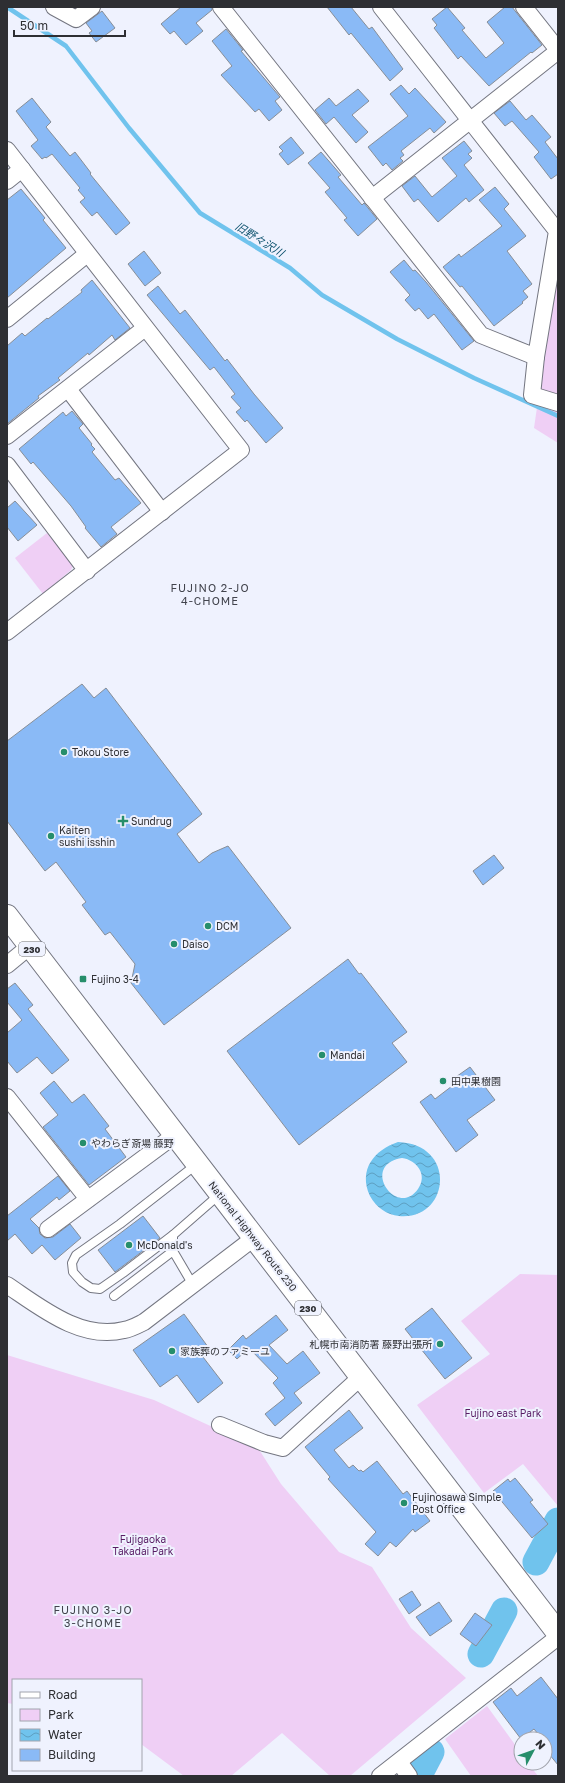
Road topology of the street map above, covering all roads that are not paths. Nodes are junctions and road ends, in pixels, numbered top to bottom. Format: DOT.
graph roads {
  1 [pos="54,7"];
  2 [pos="92,7"];
  3 [pos="381,7"];
  4 [pos="524,7"];
  5 [pos="223,8"];
  6 [pos="558,50"];
  7 [pos="470,121"];
  8 [pos="7,150"];
  9 [pos="22,169"];
  10 [pos="7,181"];
  11 [pos="372,198"];
  12 [pos="87,254"];
  13 [pos="7,319"];
  14 [pos="145,328"];
  15 [pos="536,357"];
  16 [pos="68,389"];
  17 [pos="558,403"];
  18 [pos="7,436"];
  19 [pos="7,465"];
  20 [pos="162,512"];
  21 [pos="87,571"];
  22 [pos="7,632"];
  23 [pos="7,916"];
  24 [pos="30,946"];
  25 [pos="7,965"];
  26 [pos="7,1097"];
  27 [pos="175,1135"];
  28 [pos="197,1164"];
  29 [pos="220,1194"];
  30 [pos="88,1199"];
  31 [pos="48,1229"];
  32 [pos="173,1235"];
  33 [pos="254,1238"];
  34 [pos="173,1251"];
  35 [pos="7,1285"];
  36 [pos="193,1285"];
  37 [pos="114,1296"];
  38 [pos="361,1377"];
  39 [pos="220,1425"];
  40 [pos="558,1633"];
  41 [pos="558,1637"];
  42 [pos="399,1762"];
  43 [pos="380,1776"];
  44 [pos="409,1776"];
  1 -- 2 [label="street"];
  3 -- 7 [label="street"];
  4 -- 6 [label="street"];
  5 -- 11 [label="street"];
  6 -- 7 [label="street"];
  7 -- 11 [label="street"];
  7 -- 15 [label="street"];
  8 -- 9 [label="street"];
  9 -- 10 [label="street"];
  9 -- 12 [label="street"];
  11 -- 15 [label="street"];
  12 -- 13 [label="street"];
  12 -- 14 [label="street"];
  14 -- 16 [label="street"];
  14 -- 20 [label="street"];
  15 -- 17 [label="street"];
  16 -- 18 [label="street"];
  16 -- 20 [label="street"];
  19 -- 21 [label="street"];
  20 -- 21 [label="street"];
  21 -- 22 [label="street"];
  23 -- 24 [label="highway, National Highway Route 230 / 230"];
  24 -- 25 [label="street"];
  24 -- 27 [label="highway, National Highway Route 230 / 230"];
  26 -- 30 [label="street"];
  27 -- 28 [label="highway, National Highway Route 230 / 230"];
  27 -- 30 [label="street"];
  28 -- 29 [label="highway, National Highway Route 230 / 230"];
  28 -- 32 [label="lane"];
  29 -- 32 [label="lane"];
  29 -- 33 [label="highway, National Highway Route 230 / 230"];
  30 -- 31 [label="street"];
  32 -- 34 [label="lane"];
  33 -- 36 [label="street"];
  33 -- 38 [label="highway, National Highway Route 230 / 230"];
  34 -- 36 [label="lane"];
  34 -- 37 [label="lane"];
  35 -- 36 [label="street"];
  38 -- 39 [label="street"];
  38 -- 40 [label="highway, National Highway Route 230 / 230"];
  41 -- 42 [label="street"];
  42 -- 43 [label="street"];
  42 -- 44 [label="street"];
}
